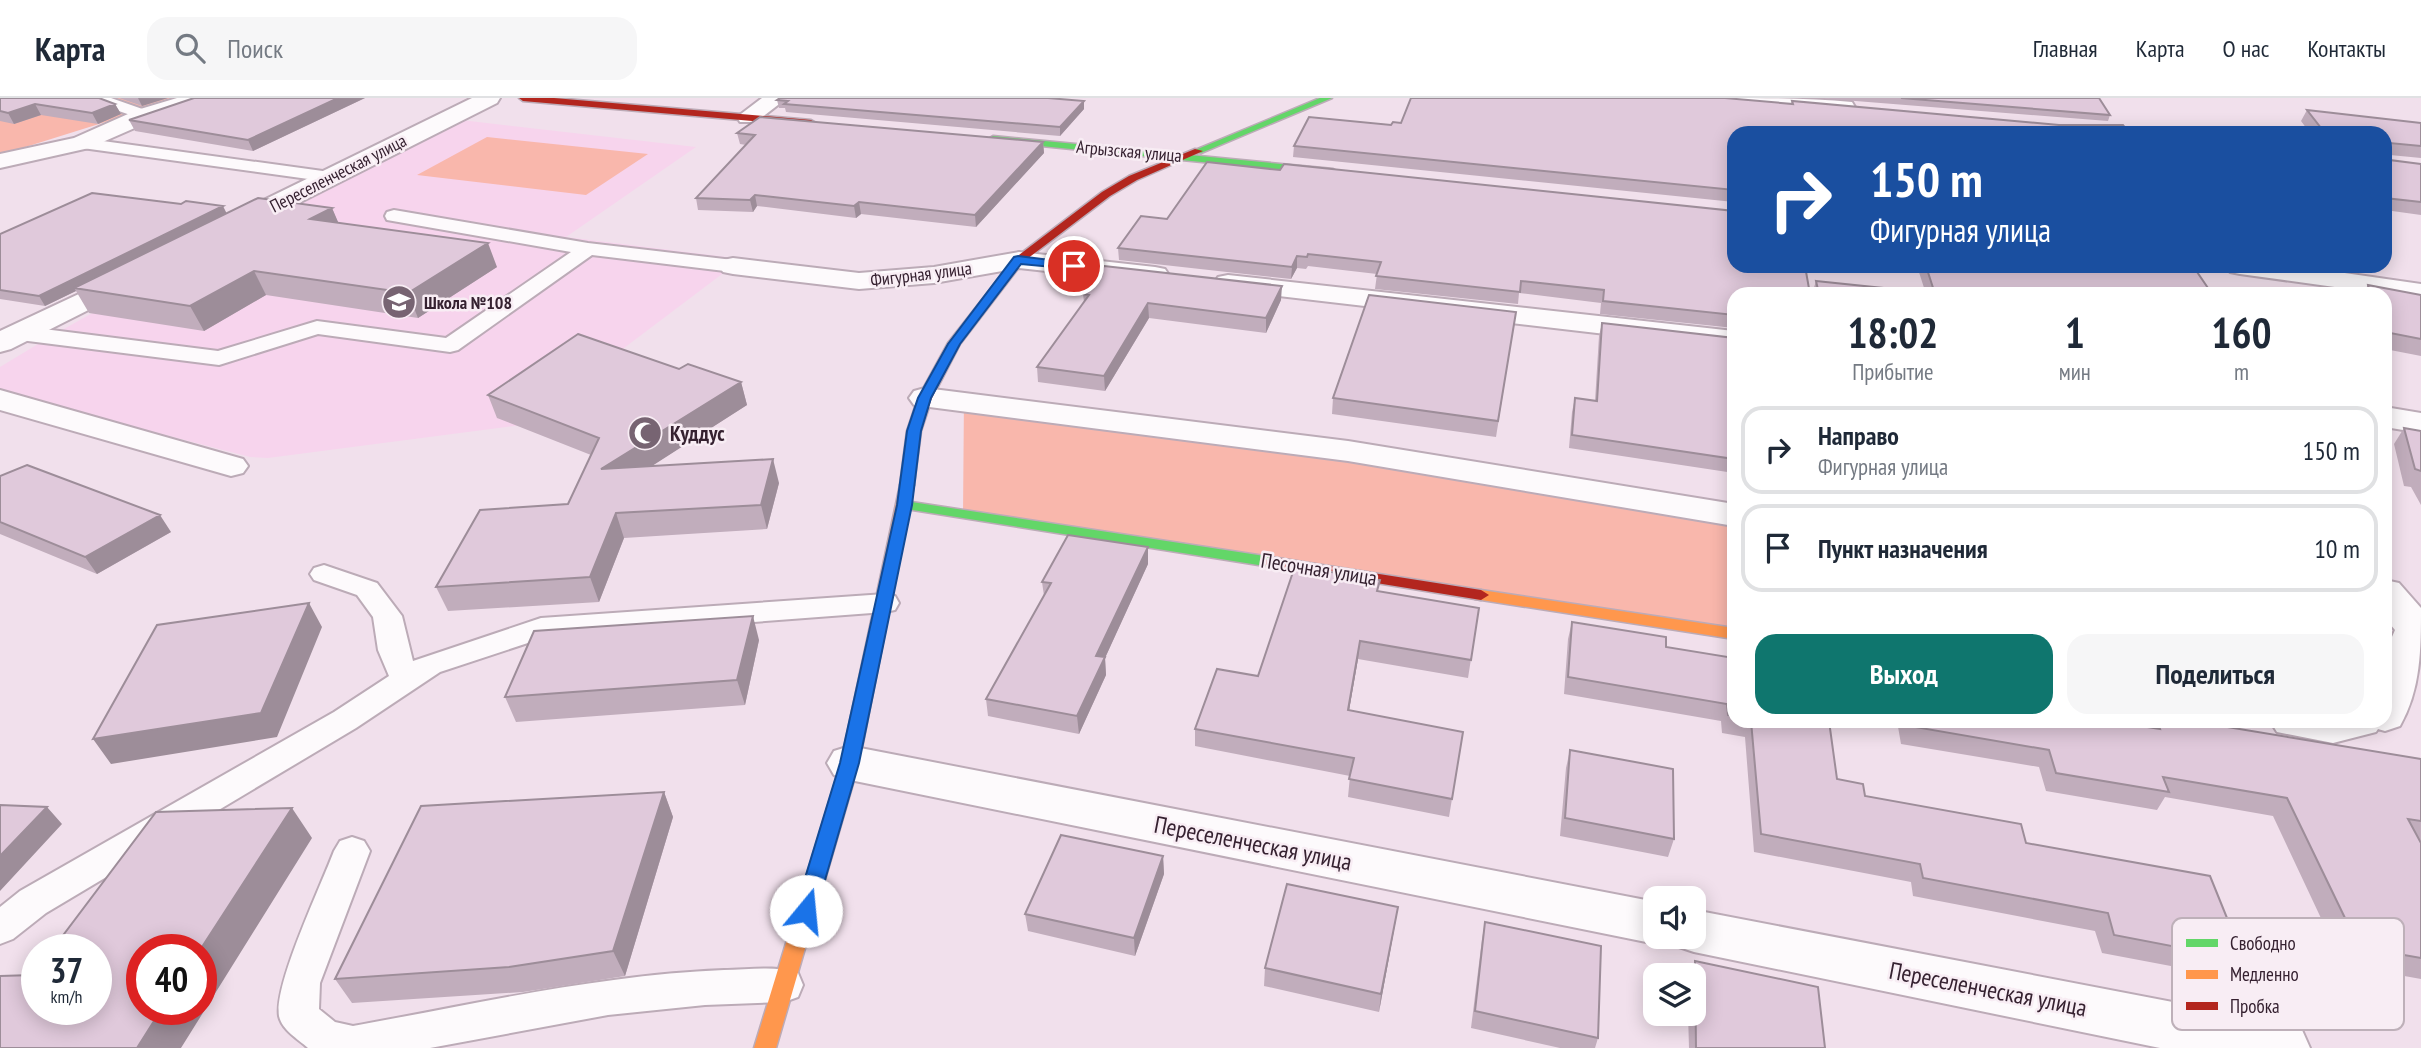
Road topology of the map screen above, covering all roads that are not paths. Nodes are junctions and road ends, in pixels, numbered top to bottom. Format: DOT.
graph roads {
  1 [pos="96,98"];
  2 [pos="200,98"];
  3 [pos="489,98"];
  4 [pos="523,98"];
  5 [pos="776,98"];
  6 [pos="1328,98"];
  7 [pos="1735,98"];
  8 [pos="1861,109"];
  9 [pos="145,115"];
  10 [pos="748,117"];
  11 [pos="831,125"];
  12 [pos="982,138"];
  13 [pos="81,143"];
  14 [pos="1188,156"];
  15 [pos="0,160"];
  16 [pos="1352,174"];
  17 [pos="330,177"];
  18 [pos="394,216"];
  19 [pos="207,239"];
  20 [pos="588,249"];
  21 [pos="1018,260"];
  22 [pos="157,264"];
  23 [pos="733,266"];
  24 [pos="2252,273"];
  25 [pos="2370,287"];
  26 [pos="2392,290"];
  27 [pos="2421,293"];
  28 [pos="10,338"];
  29 [pos="1727,339"];
  30 [pos="925,398"];
  31 [pos="0,400"];
  32 [pos="2392,418"];
  33 [pos="2421,423"];
  34 [pos="230,466"];
  35 [pos="905,505"];
  36 [pos="1727,514"];
  37 [pos="324,574"];
  38 [pos="2392,602"];
  39 [pos="885,603"];
  40 [pos="2411,629"];
  41 [pos="1727,633"];
  42 [pos="406,680"];
  43 [pos="2392,690"];
  44 [pos="850,763"];
  45 [pos="352,851"];
  46 [pos="1643,920"];
  47 [pos="0,928"];
  48 [pos="1706,933"];
  49 [pos="784,985"];
  50 [pos="2172,1026"];
  51 [pos="2192,1030"];
  52 [pos="765,1048"];
  53 [pos="2282,1048"];
  1 -- 9 [label="lane"];
  2 -- 9 [label="street"];
  3 -- 17 [label="street, Переселенческая улица"];
  4 -- 10 [label="street"];
  5 -- 10 [label="street"];
  6 -- 14 [label="street"];
  7 -- 8 [label="street"];
  9 -- 13 [label="street"];
  10 -- 11 [label="street"];
  12 -- 14 [label="street, Агрызская улица"];
  13 -- 15 [label="street"];
  13 -- 17 [label="lane"];
  14 -- 16 [label="street, Агрызская улица"];
  14 -- 21 [label="street"];
  17 -- 19 [label="street, Переселенческая улица"];
  18 -- 20 [label="lane"];
  20 -- 23 [label="lane"];
  20 -- 28 [label="lane"];
  21 -- 23 [label="street, Фигурная улица"];
  21 -- 29 [label="street, Фигурная улица"];
  21 -- 30 [label="street"];
  22 -- 28 [label="street"];
  24 -- 25 [label="street"];
  26 -- 27 [label="street"];
  30 -- 35 [label="street"];
  30 -- 36 [label="street"];
  31 -- 34 [label="street"];
  32 -- 33 [label="street"];
  35 -- 39 [label="street"];
  35 -- 41 [label="street, Песочная улица"];
  37 -- 42 [label="lane"];
  38 -- 40 [label="street"];
  39 -- 42 [label="lane"];
  39 -- 44 [label="street"];
  40 -- 43 [label="street"];
  42 -- 47 [label="lane"];
  44 -- 46 [label="street, Переселенческая улица"];
  44 -- 49 [label="street"];
  45 -- 49 [label="lane"];
  48 -- 50 [label="street, Переселенческая улица"];
  49 -- 52 [label="street"];
  51 -- 53 [label="street, Переселенческая улица"];
}
